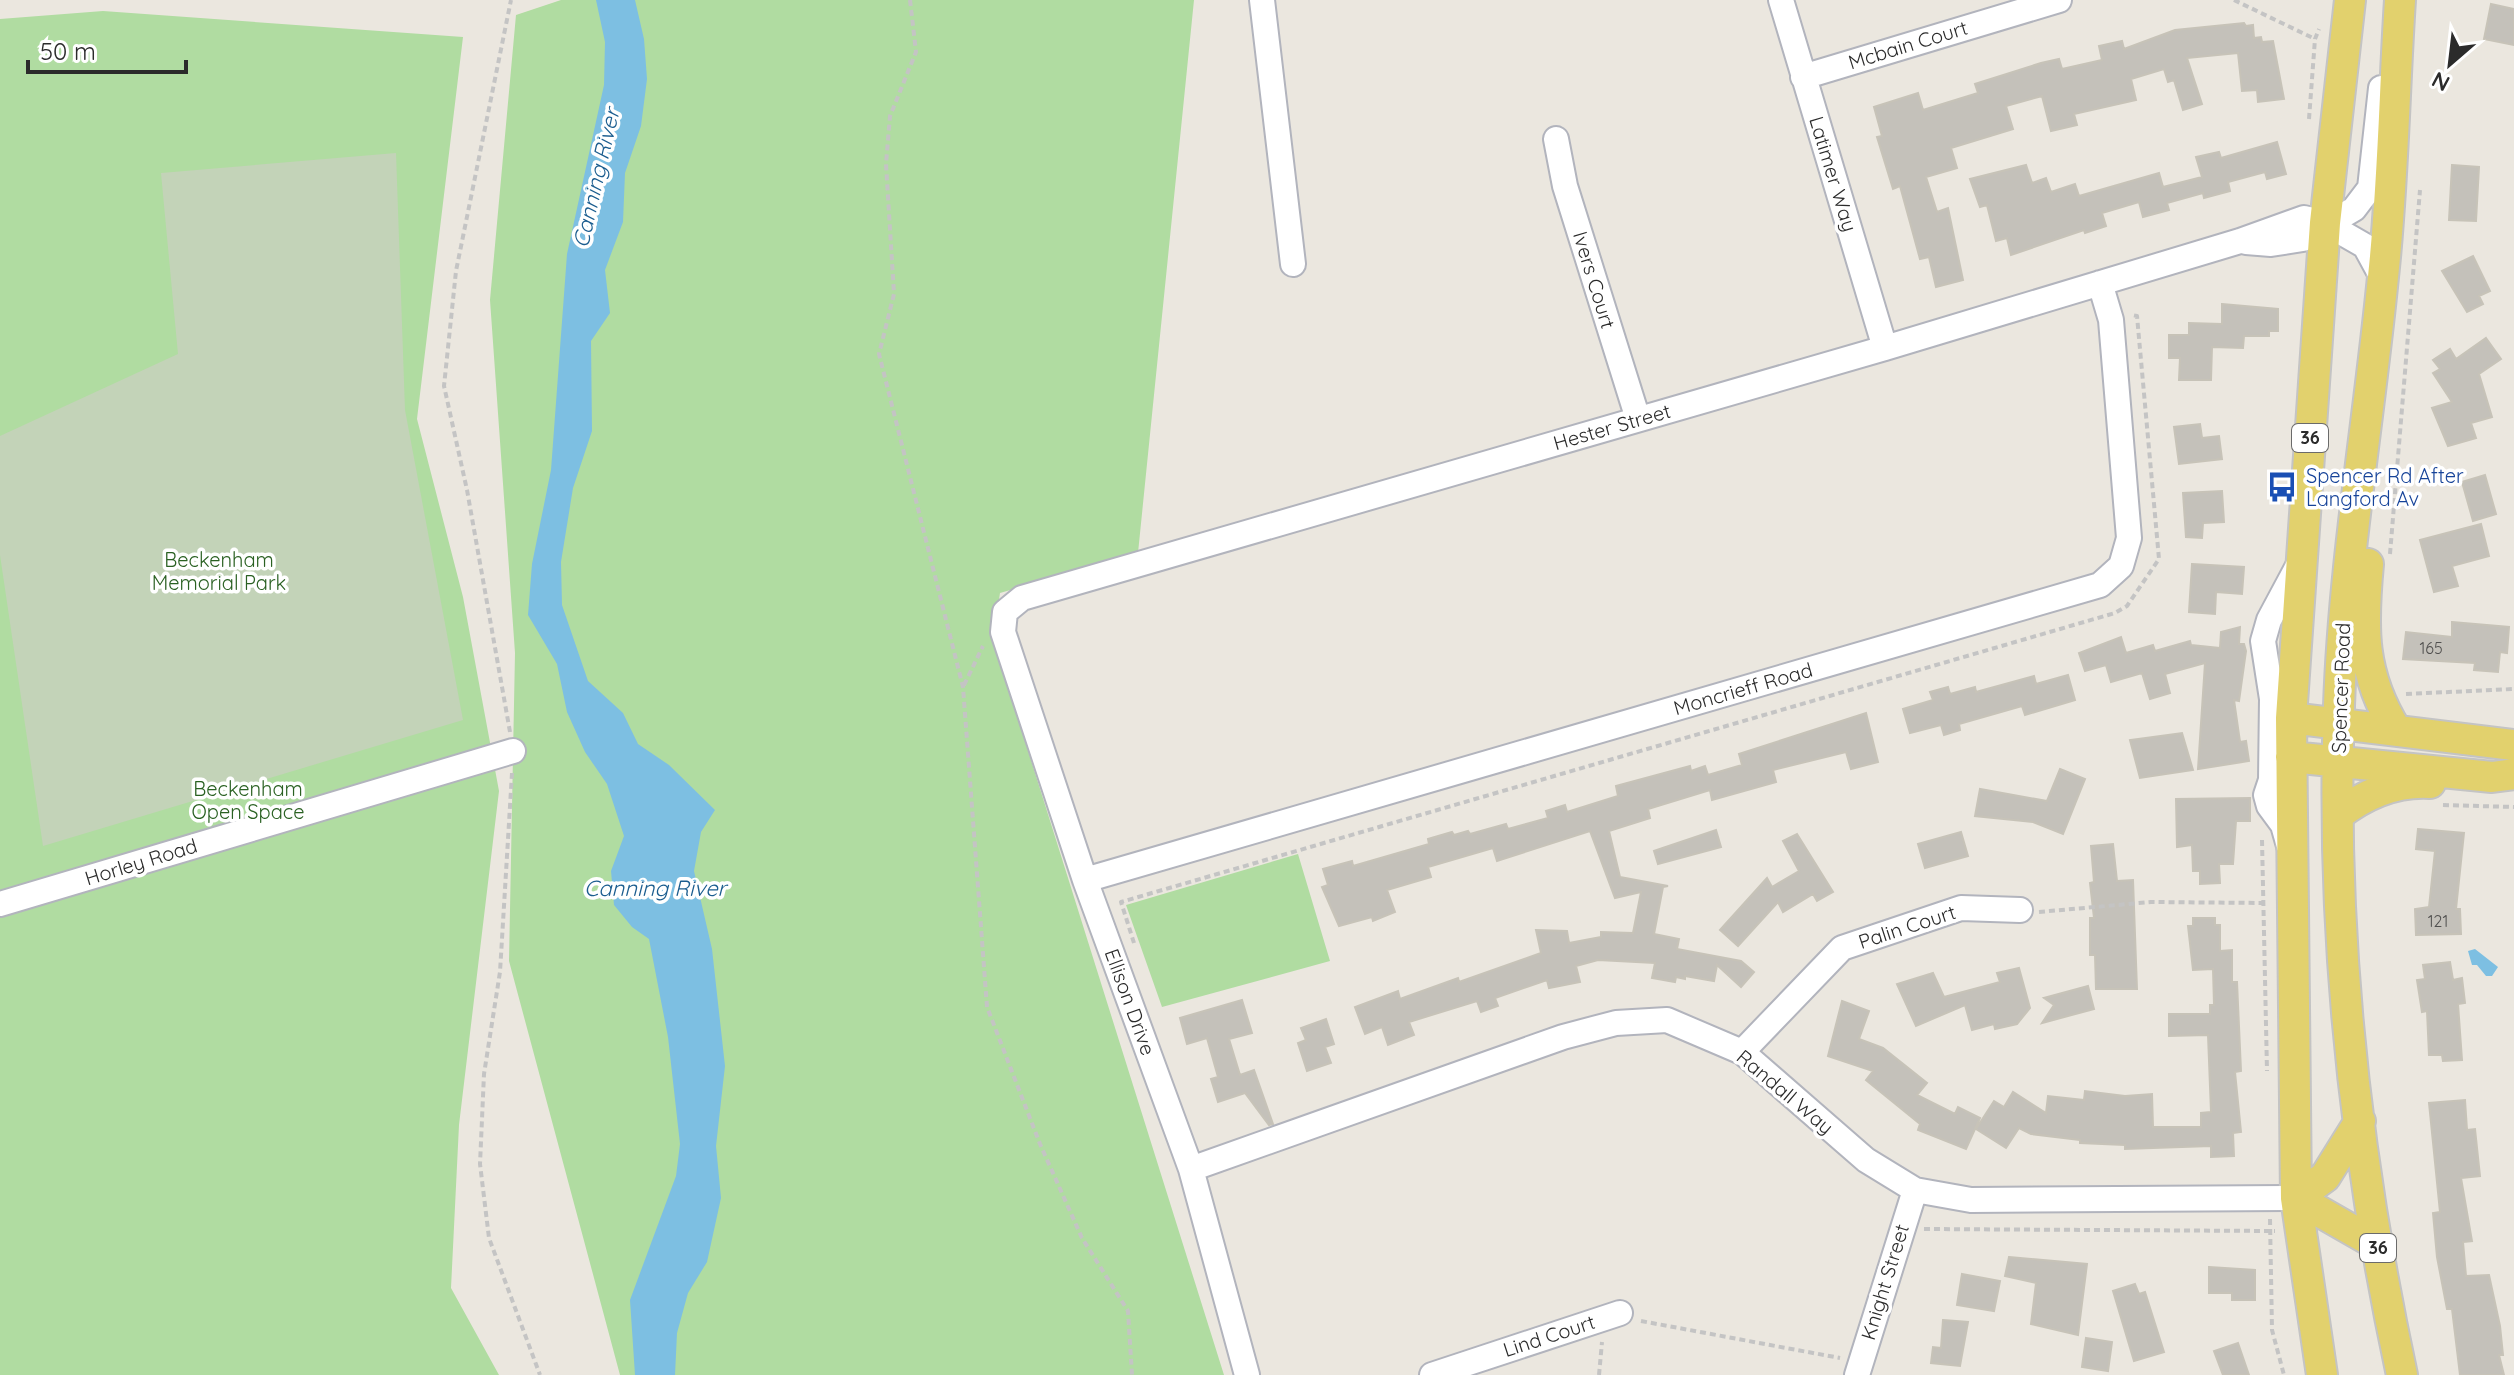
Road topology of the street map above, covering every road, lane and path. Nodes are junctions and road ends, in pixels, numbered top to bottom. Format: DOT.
graph roads {
  1 [pos="511,0"];
  2 [pos="910,0"];
  3 [pos="1262,0"];
  4 [pos="1781,0"];
  5 [pos="2059,0"];
  6 [pos="2234,0"];
  7 [pos="2350,0"];
  8 [pos="2399,9"];
  9 [pos="2315,39"];
  10 [pos="1803,77"];
  11 [pos="1556,139"];
  12 [pos="2420,190"];
  13 [pos="2325,223"];
  14 [pos="1293,264"];
  15 [pos="2383,279"];
  16 [pos="2100,283"];
  17 [pos="2126,306"];
  18 [pos="1885,348"];
  19 [pos="2367,412"];
  20 [pos="1638,419"];
  21 [pos="2302,556"];
  22 [pos="2390,559"];
  23 [pos="1003,632"];
  24 [pos="963,687"];
  25 [pos="2514,689"];
  26 [pos="2403,694"];
  27 [pos="2291,718"];
  28 [pos="2338,725"];
  29 [pos="2396,730"];
  30 [pos="2514,745"];
  31 [pos="513,751"];
  32 [pos="2291,757"];
  33 [pos="2339,759"];
  34 [pos="2503,776"];
  35 [pos="2268,802"];
  36 [pos="2441,805"];
  37 [pos="2514,807"];
  38 [pos="2338,815"];
  39 [pos="2292,860"];
  40 [pos="1085,880"];
  41 [pos="0,904"];
  42 [pos="2020,910"];
  43 [pos="1135,946"];
  44 [pos="1742,1052"];
  45 [pos="2360,1121"];
  46 [pos="1191,1169"];
  47 [pos="1915,1190"];
  48 [pos="2296,1198"];
  49 [pos="1904,1223"];
  50 [pos="2300,1231"];
  51 [pos="2378,1245"];
  52 [pos="1610,1316"];
  53 [pos="1858,1369"];
  54 [pos="540,1375"];
  55 [pos="1132,1375"];
  56 [pos="1247,1375"];
  57 [pos="1432,1375"];
  58 [pos="1599,1375"];
  59 [pos="2322,1375"];
  60 [pos="2402,1375"];
  1 -- 31 [label="path"];
  2 -- 24 [label="path"];
  3 -- 14 [label="street"];
  4 -- 10 [label="street, Latimer Way"];
  5 -- 10 [label="street, Mcbain Court"];
  6 -- 9 [label="path"];
  7 -- 13 [label="main road, 36"];
  8 -- 13 [label="street, Hester Street"];
  8 -- 15 [label="main road, Spencer Road / 36"];
  10 -- 18 [label="street, Latimer Way"];
  11 -- 20 [label="street, Ivers Court"];
  12 -- 22 [label="path"];
  13 -- 15 [label="street"];
  13 -- 16 [label="street, Hester Street"];
  13 -- 21 [label="main road, 36"];
  15 -- 19 [label="main road, Spencer Road / 36"];
  16 -- 18 [label="street, Hester Street"];
  16 -- 40 [label="street, Moncrieff Road"];
  17 -- 43 [label="path"];
  18 -- 20 [label="street, Hester Street"];
  19 -- 28 [label="main road, Spencer Road / 36"];
  19 -- 29 [label="main road"];
  20 -- 23 [label="street, Hester Street"];
  21 -- 27 [label="main road, 36"];
  21 -- 35 [label="street"];
  23 -- 24 [label="path"];
  23 -- 40 [label="street, Ellison Drive"];
  24 -- 55 [label="path"];
  25 -- 26 [label="path"];
  27 -- 28 [label="main road"];
  27 -- 32 [label="main road, 36"];
  28 -- 29 [label="main road"];
  28 -- 33 [label="main road, Spencer Road / 36"];
  29 -- 30 [label="main road"];
  31 -- 41 [label="street, Horley Road"];
  31 -- 54 [label="path"];
  32 -- 33 [label="main road"];
  32 -- 39 [label="main road, 36"];
  33 -- 34 [label="main road"];
  33 -- 38 [label="main road, Spencer Road / 36"];
  34 -- 38 [label="main road"];
  35 -- 39 [label="street"];
  35 -- 42 [label="path"];
  36 -- 37 [label="path"];
  38 -- 45 [label="main road, Spencer Road / 36"];
  39 -- 48 [label="main road, 36"];
  40 -- 46 [label="street, Ellison Drive"];
  42 -- 44 [label="street, Palin Court"];
  44 -- 46 [label="street, Randall Way"];
  44 -- 47 [label="street, Randall Way"];
  45 -- 48 [label="main road"];
  45 -- 51 [label="main road, Spencer Road / 36"];
  46 -- 56 [label="street, Ellison Drive"];
  47 -- 48 [label="street, Randall Way"];
  47 -- 49 [label="street, Knight Street"];
  48 -- 50 [label="main road, 36"];
  48 -- 51 [label="main road"];
  49 -- 50 [label="path"];
  49 -- 53 [label="street, Knight Street"];
  50 -- 59 [label="main road, 36"];
  51 -- 60 [label="main road, Spencer Road / 36"];
  52 -- 53 [label="path"];
  52 -- 57 [label="street, Lind Court"];
  52 -- 58 [label="path"];
}
